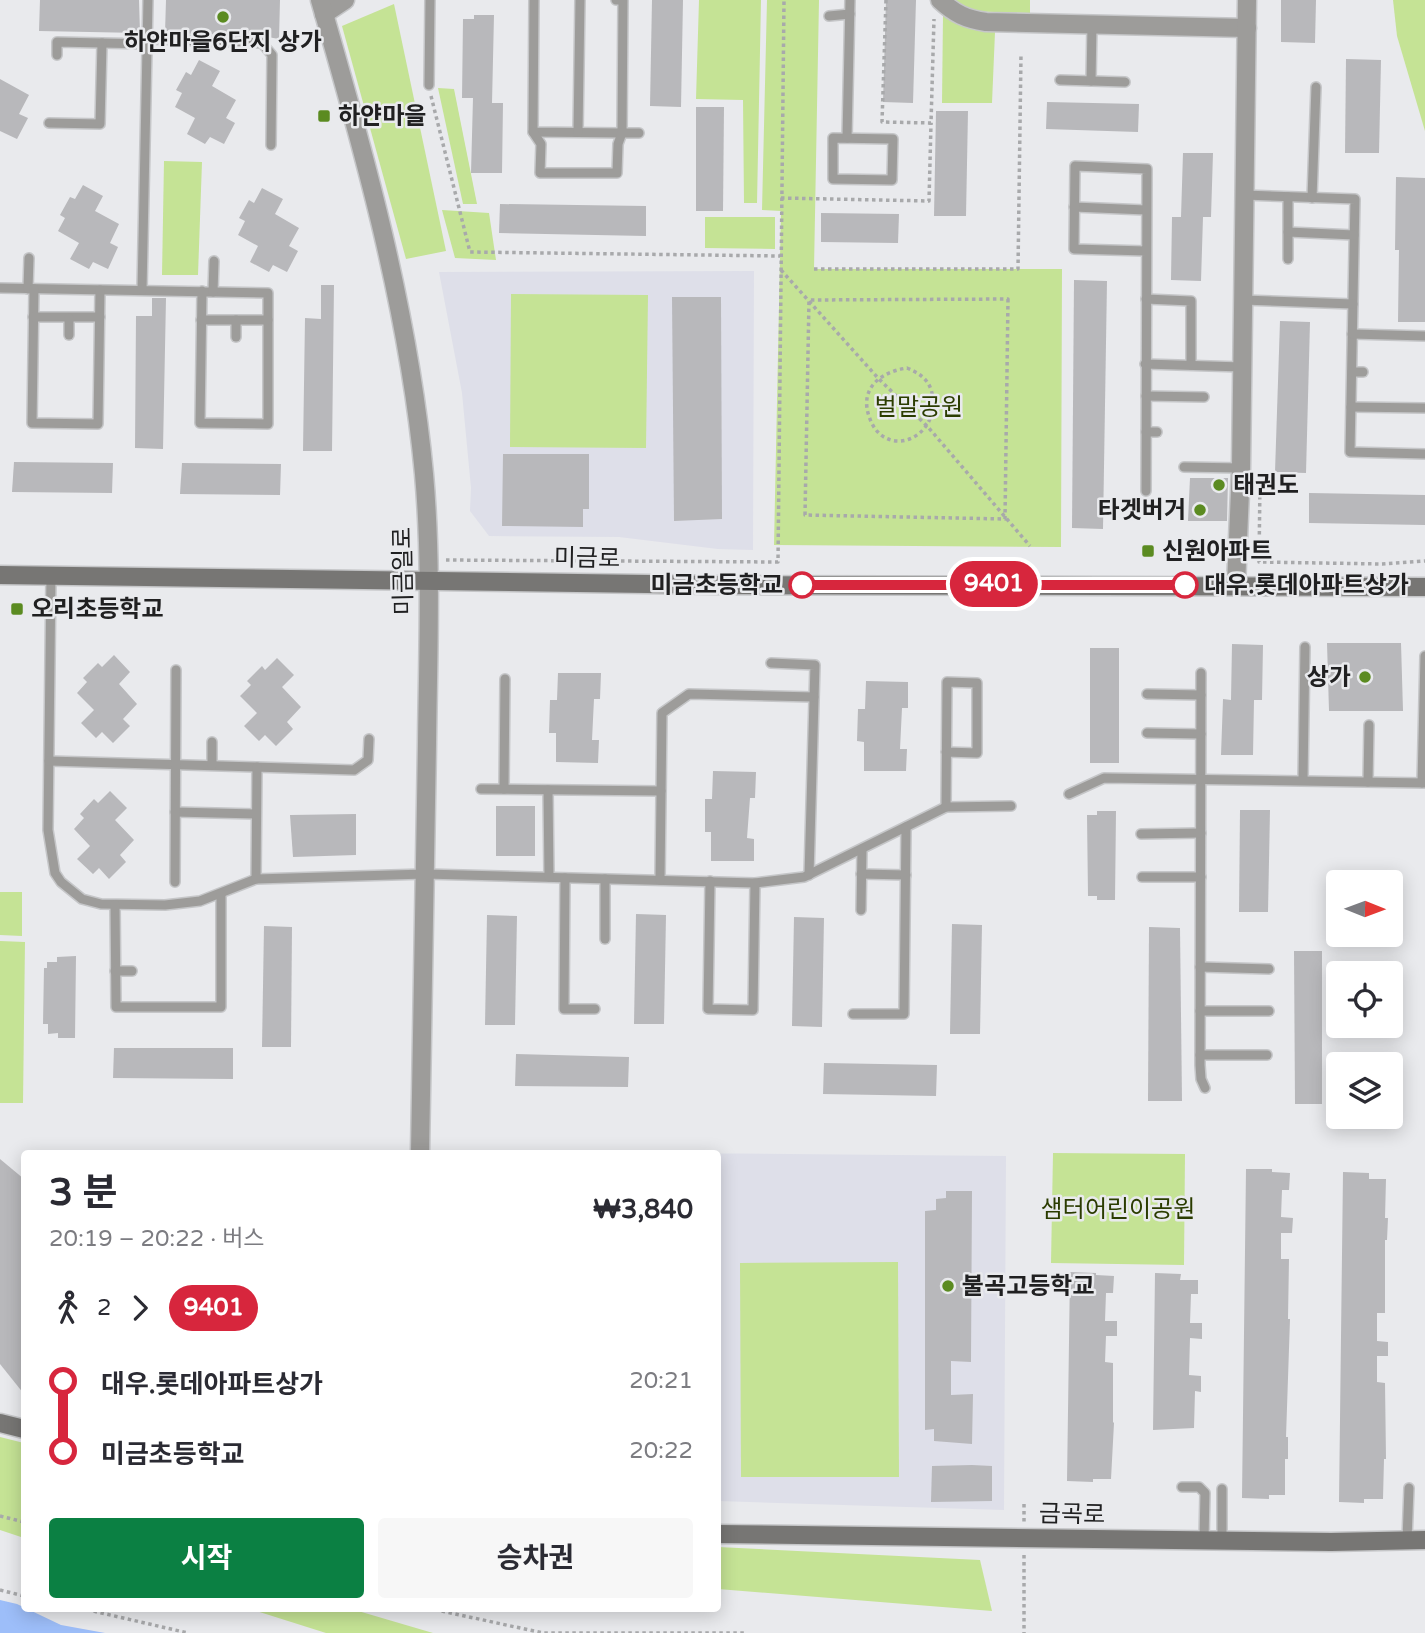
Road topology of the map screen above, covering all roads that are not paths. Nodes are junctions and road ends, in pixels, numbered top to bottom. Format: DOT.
graph roads {
  1 [pos="148,0"];
  2 [pos="345,0"];
  3 [pos="430,0"];
  4 [pos="534,0"];
  5 [pos="580,0"];
  6 [pos="616,0"];
  7 [pos="850,0"];
  8 [pos="1247,0"];
  9 [pos="322,7"];
  10 [pos="937,7"];
  11 [pos="850,14"];
  12 [pos="829,16"];
  13 [pos="1092,24"];
  14 [pos="1247,28"];
  15 [pos="147,41"];
  16 [pos="102,43"];
  17 [pos="57,55"];
  18 [pos="1060,80"];
  19 [pos="1091,81"];
  20 [pos="1125,82"];
  21 [pos="429,85"];
  22 [pos="1315,87"];
  23 [pos="49,123"];
  24 [pos="533,132"];
  25 [pos="578,132"];
  26 [pos="622,133"];
  27 [pos="639,133"];
  28 [pos="847,138"];
  29 [pos="271,145"];
  30 [pos="1244,195"];
  31 [pos="1288,197"];
  32 [pos="1312,198"];
  33 [pos="1074,207"];
  34 [pos="1146,210"];
  35 [pos="1288,232"];
  36 [pos="1354,235"];
  37 [pos="1146,251"];
  38 [pos="29,258"];
  39 [pos="1288,259"];
  40 [pos="214,261"];
  41 [pos="0,288"];
  42 [pos="31,289"];
  43 [pos="100,290"];
  44 [pos="142,290"];
  45 [pos="202,292"];
  46 [pos="213,292"];
  47 [pos="1146,299"];
  48 [pos="1243,300"];
  49 [pos="1353,304"];
  50 [pos="33,317"];
  51 [pos="100,317"];
  52 [pos="69,318"];
  53 [pos="201,320"];
  54 [pos="236,320"];
  55 [pos="268,320"];
  56 [pos="1352,334"];
  57 [pos="69,335"];
  58 [pos="1425,336"];
  59 [pos="236,337"];
  60 [pos="1145,364"];
  61 [pos="1191,365"];
  62 [pos="1242,366"];
  63 [pos="1352,372"];
  64 [pos="1363,372"];
  65 [pos="1146,396"];
  66 [pos="1205,397"];
  67 [pos="1351,407"];
  68 [pos="1425,408"];
  69 [pos="1146,432"];
  70 [pos="1157,432"];
  71 [pos="1425,454"];
  72 [pos="1184,467"];
  73 [pos="1241,468"];
  74 [pos="1146,491"];
  75 [pos="0,575"];
  76 [pos="51,575"];
  77 [pos="429,580"];
  78 [pos="1237,586"];
  79 [pos="1425,587"];
  80 [pos="1305,647"];
  81 [pos="1425,656"];
  82 [pos="771,663"];
  83 [pos="176,670"];
  84 [pos="1201,673"];
  85 [pos="505,679"];
  86 [pos="1147,694"];
  87 [pos="1201,695"];
  88 [pos="814,697"];
  89 [pos="1369,725"];
  90 [pos="1147,733"];
  91 [pos="1201,734"];
  92 [pos="369,739"];
  93 [pos="212,742"];
  94 [pos="946,752"];
  95 [pos="49,761"];
  96 [pos="175,765"];
  97 [pos="212,765"];
  98 [pos="257,767"];
  99 [pos="1201,779"];
  100 [pos="1303,780"];
  101 [pos="1368,782"];
  102 [pos="1424,783"];
  103 [pos="481,789"];
  104 [pos="504,789"];
  105 [pos="548,790"];
  106 [pos="661,791"];
  107 [pos="1069,794"];
  108 [pos="1011,806"];
  109 [pos="946,807"];
  110 [pos="175,813"];
  111 [pos="256,814"];
  112 [pos="906,827"];
  113 [pos="1201,833"];
  114 [pos="1142,834"];
  115 [pos="862,849"];
  116 [pos="425,874"];
  117 [pos="861,874"];
  118 [pos="809,875"];
  119 [pos="906,875"];
  120 [pos="549,877"];
  121 [pos="1142,877"];
  122 [pos="1201,877"];
  123 [pos="565,878"];
  124 [pos="256,879"];
  125 [pos="605,879"];
  126 [pos="660,880"];
  127 [pos="710,881"];
  128 [pos="175,882"];
  129 [pos="755,883"];
  130 [pos="221,894"];
  131 [pos="115,905"];
  132 [pos="861,909"];
  133 [pos="605,939"];
  134 [pos="1200,967"];
  135 [pos="1269,969"];
  136 [pos="115,971"];
  137 [pos="132,971"];
  138 [pos="595,1009"];
  139 [pos="1200,1011"];
  140 [pos="1269,1011"];
  141 [pos="853,1013"];
  142 [pos="1200,1055"];
  143 [pos="1267,1055"];
  144 [pos="1205,1088"];
  145 [pos="420,1150"];
  146 [pos="0,1423"];
  147 [pos="21,1428"];
  148 [pos="1182,1487"];
  149 [pos="1409,1488"];
  150 [pos="1222,1489"];
  151 [pos="721,1534"];
  152 [pos="1213,1540"];
  153 [pos="1416,1540"];
  1 -- 15 [label="lane"];
  2 -- 9 [label="street"];
  3 -- 21 [label="lane"];
  4 -- 24 [label="lane"];
  5 -- 25 [label="lane"];
  6 -- 26 [label="lane"];
  7 -- 11 [label="lane"];
  8 -- 14 [label="street"];
  9 -- 77 [label="street, 미금일로"];
  10 -- 13 [label="street"];
  11 -- 12 [label="lane"];
  11 -- 28 [label="lane"];
  13 -- 14 [label="street"];
  13 -- 19 [label="lane"];
  14 -- 30 [label="street"];
  15 -- 16 [label="lane"];
  15 -- 29 [label="lane"];
  15 -- 44 [label="lane"];
  16 -- 17 [label="lane"];
  16 -- 23 [label="lane"];
  18 -- 19 [label="lane"];
  19 -- 20 [label="lane"];
  22 -- 32 [label="lane"];
  24 -- 25 [label="lane"];
  24 -- 26 [label="lane"];
  25 -- 26 [label="lane"];
  26 -- 27 [label="lane"];
  28 -- 28 [label="lane"];
  30 -- 31 [label="lane"];
  30 -- 48 [label="street"];
  31 -- 32 [label="lane"];
  31 -- 35 [label="lane"];
  32 -- 36 [label="lane"];
  33 -- 34 [label="lane"];
  33 -- 34 [label="lane"];
  33 -- 37 [label="lane"];
  34 -- 37 [label="lane"];
  35 -- 36 [label="lane"];
  35 -- 39 [label="lane"];
  36 -- 49 [label="lane"];
  37 -- 47 [label="lane"];
  38 -- 42 [label="lane"];
  40 -- 46 [label="lane"];
  41 -- 42 [label="lane"];
  42 -- 43 [label="lane"];
  42 -- 50 [label="lane"];
  43 -- 44 [label="lane"];
  43 -- 51 [label="lane"];
  44 -- 45 [label="lane"];
  45 -- 46 [label="lane"];
  45 -- 53 [label="lane"];
  46 -- 55 [label="lane"];
  47 -- 60 [label="lane"];
  47 -- 61 [label="lane"];
  48 -- 49 [label="lane"];
  48 -- 62 [label="street"];
  49 -- 56 [label="lane"];
  50 -- 51 [label="lane"];
  50 -- 52 [label="lane"];
  51 -- 52 [label="lane"];
  52 -- 57 [label="lane"];
  53 -- 54 [label="lane"];
  53 -- 55 [label="lane"];
  54 -- 55 [label="lane"];
  54 -- 59 [label="lane"];
  56 -- 58 [label="lane"];
  56 -- 63 [label="lane"];
  60 -- 61 [label="lane"];
  60 -- 65 [label="lane"];
  61 -- 62 [label="lane"];
  62 -- 73 [label="street"];
  63 -- 64 [label="lane"];
  63 -- 67 [label="lane"];
  65 -- 66 [label="lane"];
  65 -- 69 [label="lane"];
  67 -- 68 [label="lane"];
  67 -- 71 [label="lane"];
  69 -- 70 [label="lane"];
  69 -- 74 [label="lane"];
  72 -- 73 [label="lane"];
  73 -- 78 [label="street"];
  75 -- 76 [label="main road, 미금로"];
  76 -- 77 [label="main road, 미금로"];
  76 -- 95 [label="lane"];
  77 -- 78 [label="main road, 미금로"];
  77 -- 116 [label="street, 미금일로"];
  78 -- 79 [label="main road, 미금로"];
  80 -- 100 [label="lane"];
  81 -- 102 [label="lane"];
  82 -- 88 [label="lane"];
  83 -- 96 [label="lane"];
  84 -- 87 [label="lane"];
  85 -- 104 [label="lane"];
  86 -- 87 [label="lane"];
  87 -- 91 [label="lane"];
  88 -- 106 [label="lane"];
  88 -- 118 [label="lane"];
  89 -- 101 [label="lane"];
  90 -- 91 [label="lane"];
  91 -- 99 [label="lane"];
  92 -- 98 [label="lane"];
  93 -- 97 [label="lane"];
  94 -- 94 [label="lane"];
  94 -- 109 [label="lane"];
  95 -- 96 [label="lane"];
  95 -- 131 [label="lane"];
  96 -- 97 [label="lane"];
  96 -- 110 [label="lane"];
  97 -- 98 [label="lane"];
  98 -- 111 [label="lane"];
  99 -- 100 [label="lane"];
  99 -- 107 [label="lane"];
  99 -- 113 [label="lane"];
  100 -- 101 [label="lane"];
  101 -- 102 [label="lane"];
  103 -- 104 [label="lane"];
  104 -- 105 [label="lane"];
  105 -- 106 [label="lane"];
  105 -- 120 [label="lane"];
  106 -- 126 [label="lane"];
  108 -- 109 [label="lane"];
  109 -- 112 [label="lane"];
  110 -- 111 [label="lane"];
  110 -- 128 [label="lane"];
  111 -- 124 [label="lane"];
  112 -- 115 [label="lane"];
  112 -- 119 [label="lane"];
  113 -- 114 [label="lane"];
  113 -- 122 [label="lane"];
  115 -- 117 [label="lane"];
  115 -- 118 [label="lane"];
  116 -- 120 [label="lane"];
  116 -- 124 [label="lane"];
  116 -- 145 [label="street, 미금일로"];
  117 -- 119 [label="lane"];
  117 -- 132 [label="lane"];
  118 -- 129 [label="lane"];
  119 -- 141 [label="lane"];
  120 -- 123 [label="lane"];
  121 -- 122 [label="lane"];
  122 -- 134 [label="lane"];
  123 -- 125 [label="lane"];
  123 -- 138 [label="lane"];
  124 -- 130 [label="lane"];
  125 -- 126 [label="lane"];
  125 -- 133 [label="lane"];
  126 -- 127 [label="lane"];
  127 -- 129 [label="lane"];
  127 -- 129 [label="lane"];
  130 -- 131 [label="lane"];
  130 -- 136 [label="lane"];
  131 -- 136 [label="lane"];
  134 -- 135 [label="lane"];
  134 -- 139 [label="lane"];
  136 -- 137 [label="lane"];
  139 -- 140 [label="lane"];
  139 -- 142 [label="lane"];
  142 -- 143 [label="lane"];
  142 -- 144 [label="lane"];
  146 -- 147 [label="main road"];
  148 -- 152 [label="lane"];
  149 -- 153 [label="lane"];
  150 -- 152 [label="lane"];
  151 -- 152 [label="main road, 금곡로"];
  152 -- 153 [label="main road, 금곡로"];
}
